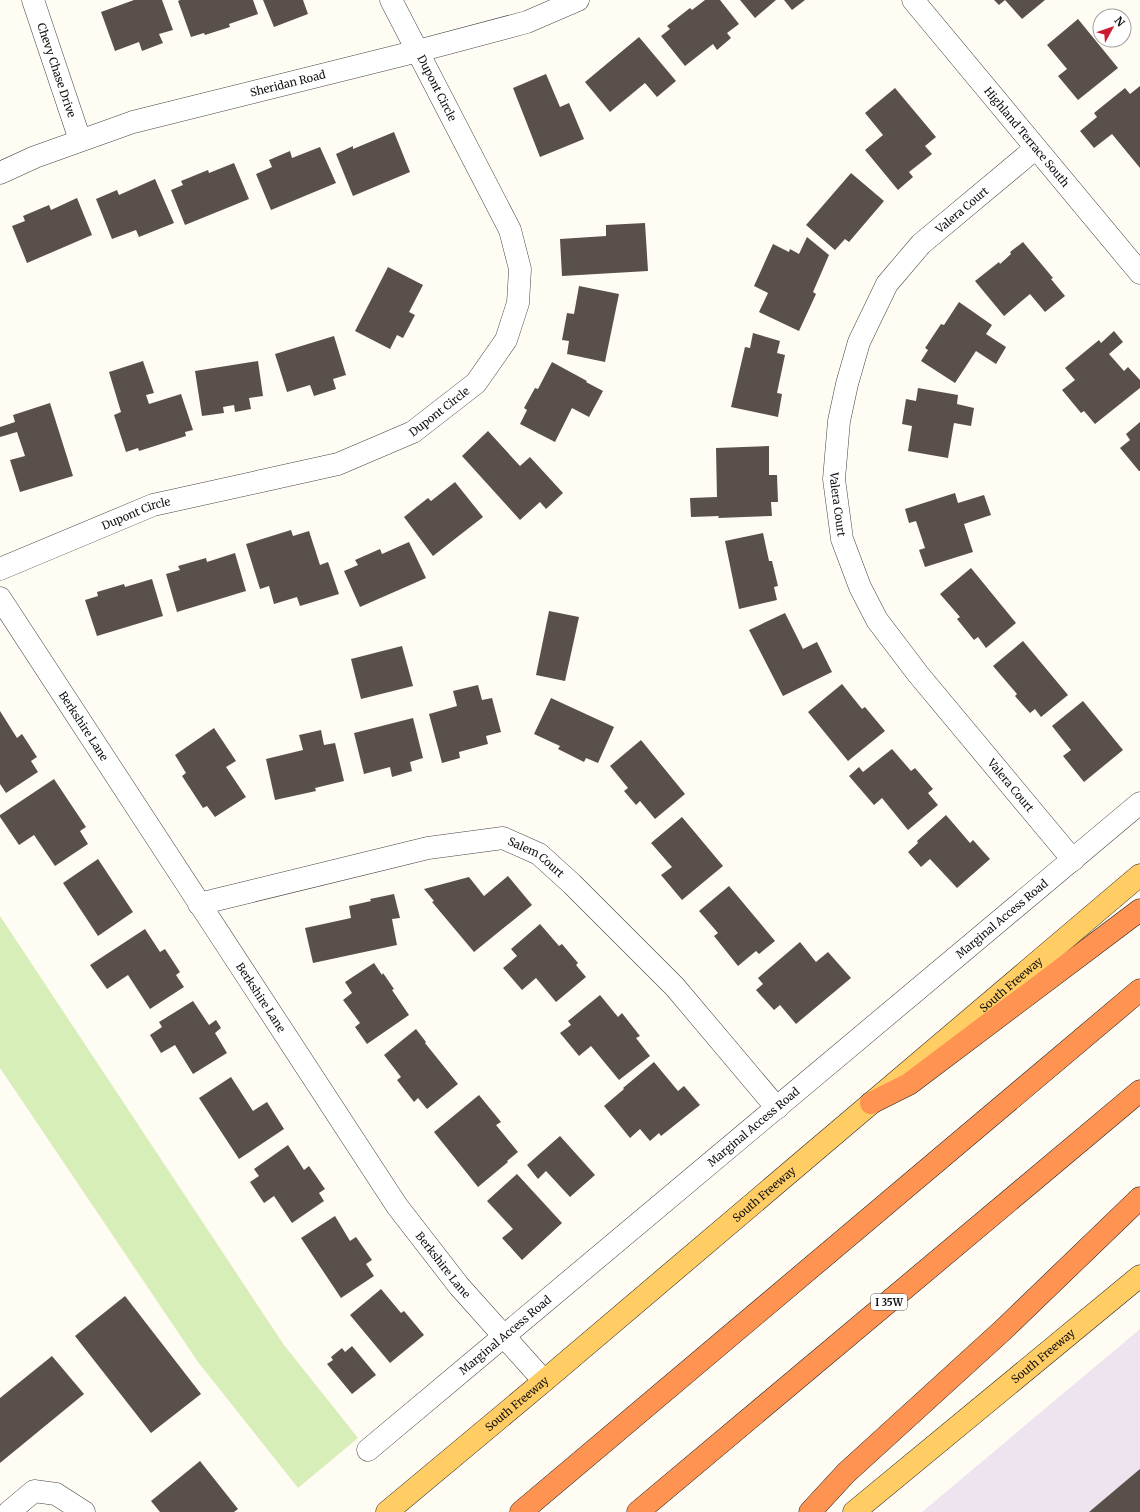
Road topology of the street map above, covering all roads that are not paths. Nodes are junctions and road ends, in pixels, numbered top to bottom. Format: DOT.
graph roads {
  1 [pos="33,0"];
  2 [pos="391,0"];
  3 [pos="578,0"];
  4 [pos="913,0"];
  5 [pos="418,51"];
  6 [pos="80,140"];
  7 [pos="1036,148"];
  8 [pos="0,173"];
  9 [pos="1140,273"];
  10 [pos="0,569"];
  11 [pos="0,598"];
  12 [pos="1140,803"];
  13 [pos="1073,860"];
  14 [pos="1140,875"];
  15 [pos="200,904"];
  16 [pos="1140,910"];
  17 [pos="1140,990"];
  18 [pos="1140,1091"];
  19 [pos="871,1103"];
  20 [pos="777,1108"];
  21 [pos="1140,1198"];
  22 [pos="1140,1276"];
  23 [pos="504,1336"];
  24 [pos="544,1381"];
  25 [pos="368,1450"];
  26 [pos="9,1512"];
  27 [pos="84,1512"];
  28 [pos="387,1512"];
  29 [pos="522,1512"];
  30 [pos="638,1512"];
  31 [pos="810,1512"];
  32 [pos="854,1512"];
  1 -- 6 [label="street, Chevy Chase Drive"];
  2 -- 5 [label="street, Dupont Circle"];
  3 -- 5 [label="street, Sheridan Road"];
  4 -- 7 [label="street, Highland Terrace South"];
  5 -- 6 [label="street, Sheridan Road"];
  5 -- 10 [label="street, Dupont Circle"];
  6 -- 8 [label="street, Sheridan Road"];
  7 -- 9 [label="street, Highland Terrace South"];
  7 -- 13 [label="street, Valera Court"];
  11 -- 15 [label="street, Berkshire Lane"];
  12 -- 13 [label="street, Marginal Access Road"];
  13 -- 20 [label="street, Marginal Access Road"];
  14 -- 19 [label="main road, South Freeway"];
  15 -- 20 [label="street, Salem Court"];
  15 -- 23 [label="street, Berkshire Lane"];
  16 -- 19 [label="highway"];
  17 -- 29 [label="highway"];
  18 -- 30 [label="highway, I 35W"];
  19 -- 24 [label="main road, South Freeway"];
  20 -- 23 [label="street, Marginal Access Road"];
  21 -- 31 [label="highway"];
  22 -- 32 [label="main road, South Freeway"];
  23 -- 24 [label="street, Berkshire Lane"];
  23 -- 25 [label="street, Marginal Access Road"];
  24 -- 28 [label="main road, South Freeway"];
  26 -- 27 [label="street"];
}
